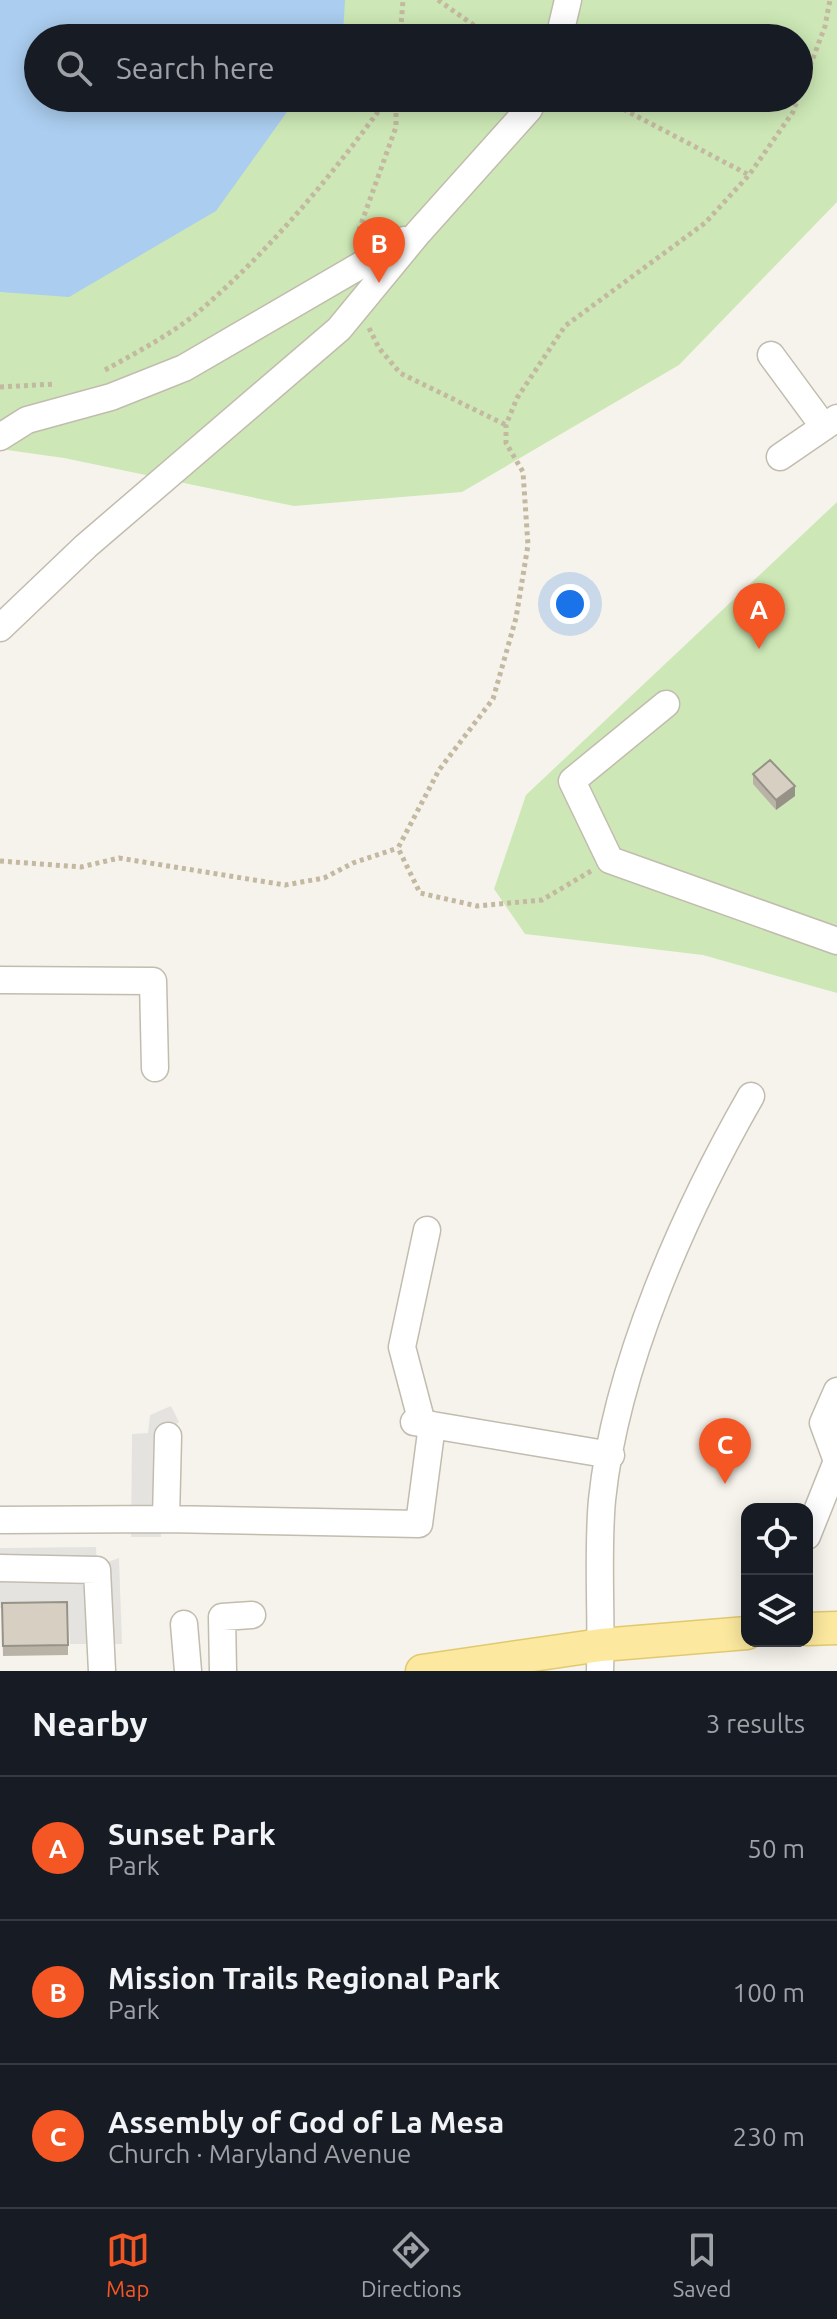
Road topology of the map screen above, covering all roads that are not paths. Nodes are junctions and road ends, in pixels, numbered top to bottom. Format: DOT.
graph roads {
  1 [pos="568,0"];
  2 [pos="562,24"];
  3 [pos="526,112"];
  4 [pos="418,233"];
  5 [pos="771,355"];
  6 [pos="0,414"];
  7 [pos="27,420"];
  8 [pos="830,423"];
  9 [pos="0,437"];
  10 [pos="780,457"];
  11 [pos="0,628"];
  12 [pos="666,704"];
  13 [pos="837,941"];
  14 [pos="0,980"];
  15 [pos="155,1068"];
  16 [pos="751,1096"];
  17 [pos="427,1230"];
  18 [pos="837,1391"];
  19 [pos="423,1423"];
  20 [pos="168,1436"];
  21 [pos="611,1455"];
  22 [pos="837,1461"];
  23 [pos="166,1519"];
  24 [pos="0,1520"];
  25 [pos="813,1521"];
  26 [pos="0,1568"];
  27 [pos="252,1615"];
  28 [pos="184,1624"];
  29 [pos="837,1628"];
  30 [pos="813,1629"];
  31 [pos="741,1634"];
  32 [pos="601,1658"];
  33 [pos="102,1671"];
  34 [pos="188,1671"];
  35 [pos="223,1671"];
  36 [pos="422,1671"];
  1 -- 2 [label="street"];
  3 -- 4 [label="street"];
  4 -- 7 [label="street"];
  4 -- 11 [label="street"];
  5 -- 8 [label="street"];
  6 -- 7 [label="street"];
  7 -- 9 [label="street"];
  8 -- 10 [label="street"];
  12 -- 13 [label="street"];
  14 -- 15 [label="street"];
  16 -- 21 [label="street"];
  17 -- 19 [label="street"];
  18 -- 22 [label="street"];
  19 -- 21 [label="street"];
  19 -- 23 [label="street"];
  20 -- 23 [label="street"];
  21 -- 32 [label="street"];
  22 -- 25 [label="street"];
  23 -- 24 [label="street"];
  26 -- 33 [label="street"];
  27 -- 35 [label="street"];
  28 -- 34 [label="street"];
  29 -- 30 [label="main road"];
  31 -- 32 [label="main road"];
  32 -- 36 [label="main road"];
}
